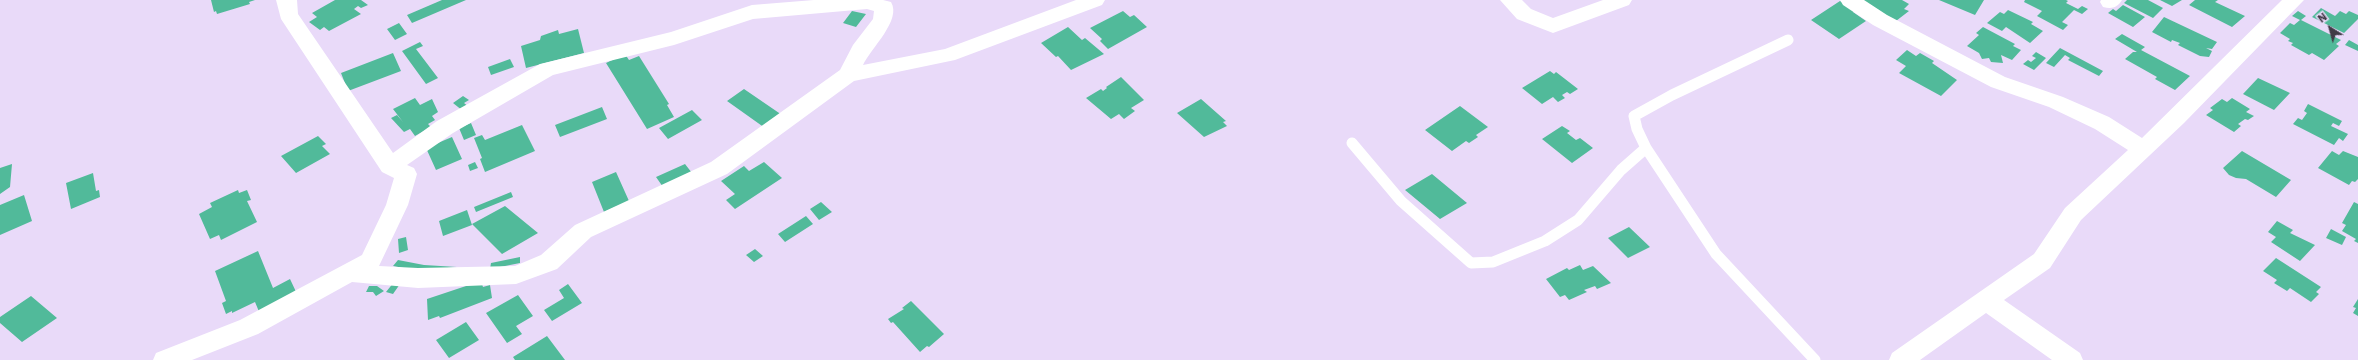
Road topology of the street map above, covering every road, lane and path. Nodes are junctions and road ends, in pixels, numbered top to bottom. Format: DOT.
graph roads {
  1 [pos="286,0"];
  2 [pos="1095,0"];
  3 [pos="1510,0"];
  4 [pos="1622,0"];
  5 [pos="1850,0"];
  6 [pos="2294,0"];
  7 [pos="1788,40"];
  8 [pos="848,75"];
  9 [pos="1352,143"];
  10 [pos="1646,148"];
  11 [pos="2143,149"];
  12 [pos="390,166"];
  13 [pos="352,273"];
  14 [pos="1987,301"];
  15 [pos="164,360"];
  16 [pos="1814,360"];
  17 [pos="1901,360"];
  18 [pos="2072,360"];
  1 -- 12 [label="street"];
  2 -- 8 [label="street"];
  3 -- 4 [label="street"];
  5 -- 11 [label="street"];
  6 -- 11 [label="street"];
  7 -- 10 [label="lane"];
  8 -- 12 [label="street"];
  8 -- 13 [label="street"];
  9 -- 10 [label="lane"];
  10 -- 16 [label="lane"];
  11 -- 14 [label="street"];
  12 -- 13 [label="street"];
  13 -- 15 [label="street"];
  14 -- 17 [label="street"];
  14 -- 18 [label="street"];
}
